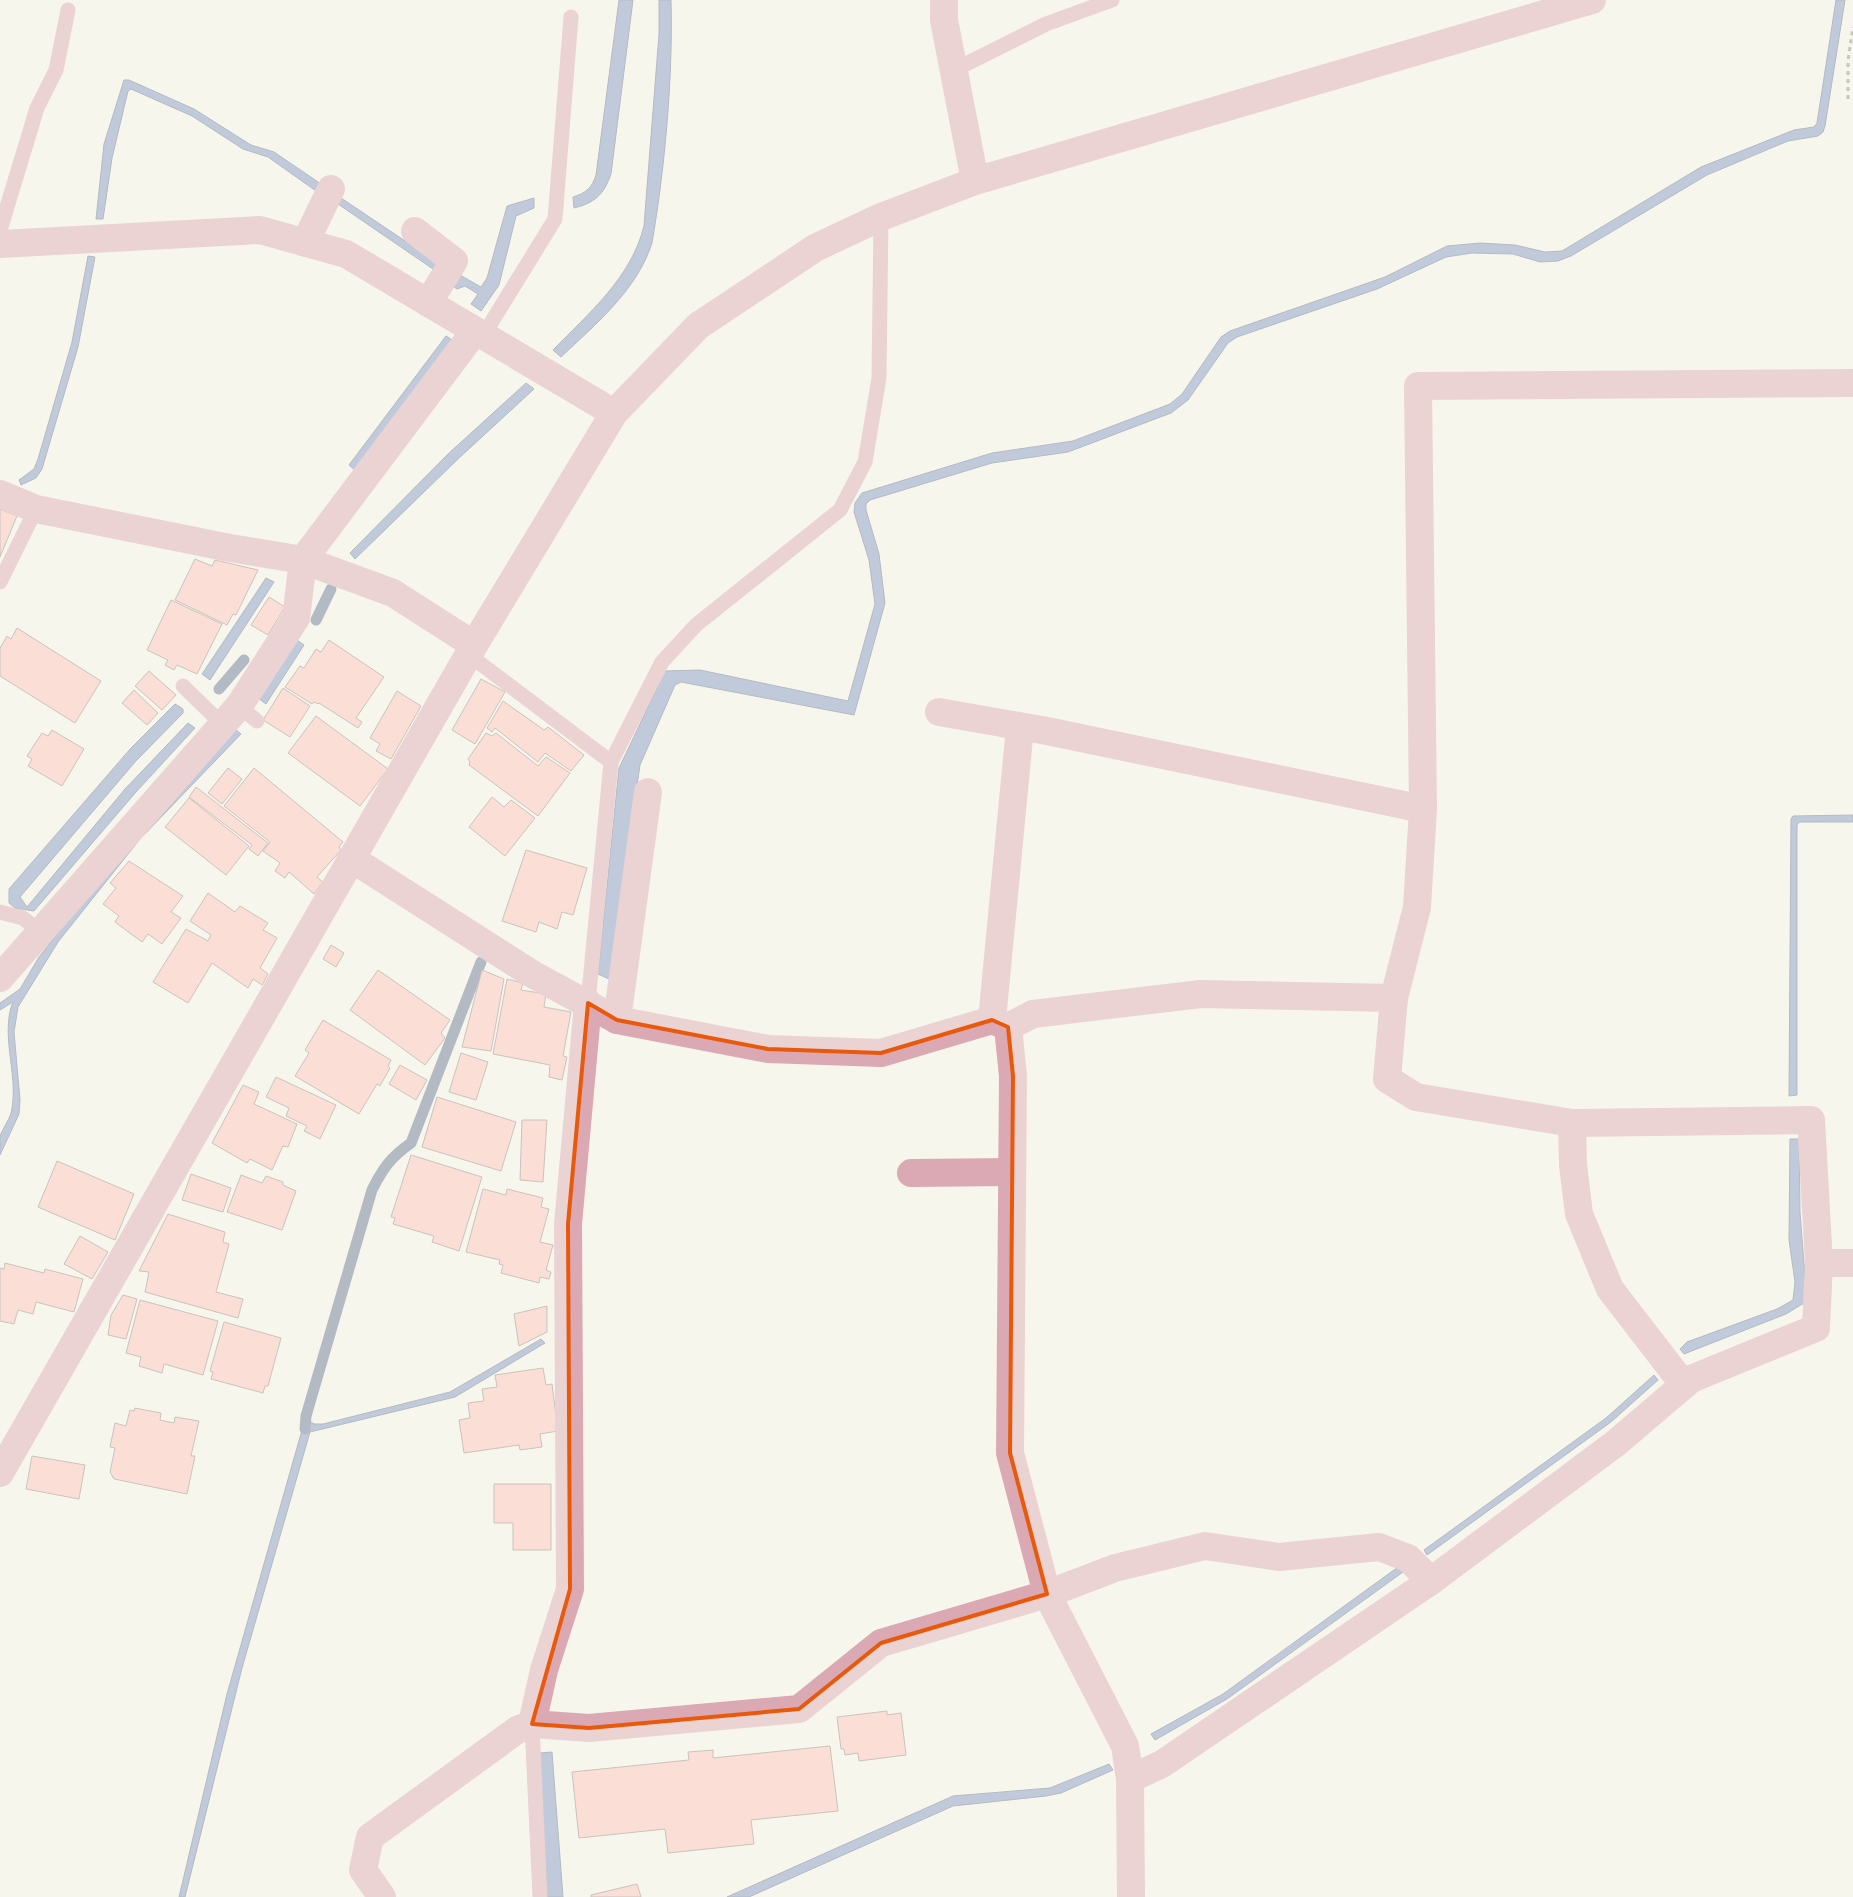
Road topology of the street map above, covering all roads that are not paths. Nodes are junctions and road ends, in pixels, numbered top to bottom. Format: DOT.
graph roads {
  1 [pos="944,0"];
  2 [pos="1112,0"];
  3 [pos="1592,0"];
  4 [pos="68,10"];
  5 [pos="571,17"];
  6 [pos="954,70"];
  7 [pos="975,181"];
  8 [pos="331,189"];
  9 [pos="881,218"];
  10 [pos="0,230"];
  11 [pos="414,231"];
  12 [pos="305,243"];
  13 [pos="0,244"];
  14 [pos="428,303"];
  15 [pos="479,333"];
  16 [pos="1853,383"];
  17 [pos="614,413"];
  18 [pos="0,494"];
  19 [pos="36,509"];
  20 [pos="303,560"];
  21 [pos="0,582"];
  22 [pos="472,650"];
  23 [pos="183,686"];
  24 [pos="939,712"];
  25 [pos="240,718"];
  26 [pos="1020,727"];
  27 [pos="611,762"];
  28 [pos="648,792"];
  29 [pos="1423,809"];
  30 [pos="352,859"];
  31 [pos="0,912"];
  32 [pos="40,932"];
  33 [pos="0,978"];
  34 [pos="1394,998"];
  35 [pos="588,1003"];
  36 [pos="617,1020"];
  37 [pos="1000,1023"];
  38 [pos="1572,1123"];
  39 [pos="1012,1172"];
  40 [pos="912,1173"];
  41 [pos="1819,1263"];
  42 [pos="1853,1263"];
  43 [pos="1684,1385"];
  44 [pos="0,1473"];
  45 [pos="1431,1580"];
  46 [pos="1047,1594"];
  47 [pos="532,1724"];
  48 [pos="1130,1779"];
  49 [pos="382,1897"];
  50 [pos="540,1897"];
  51 [pos="1130,1897"];
  1 -- 6 [label="street"];
  2 -- 6 [label="lane"];
  3 -- 7 [label="street"];
  4 -- 10 [label="lane"];
  5 -- 15 [label="lane"];
  6 -- 7 [label="street"];
  7 -- 9 [label="street"];
  8 -- 12 [label="street"];
  9 -- 17 [label="street"];
  9 -- 27 [label="lane"];
  11 -- 14 [label="street"];
  12 -- 13 [label="street"];
  12 -- 14 [label="street"];
  14 -- 15 [label="street"];
  15 -- 17 [label="street"];
  15 -- 20 [label="street"];
  16 -- 29 [label="street"];
  17 -- 22 [label="street"];
  18 -- 19 [label="street"];
  19 -- 20 [label="street"];
  19 -- 21 [label="lane"];
  20 -- 22 [label="street"];
  20 -- 25 [label="street"];
  22 -- 27 [label="lane"];
  22 -- 30 [label="street"];
  23 -- 25 [label="lane"];
  24 -- 26 [label="street"];
  25 -- 32 [label="street"];
  26 -- 29 [label="street"];
  26 -- 37 [label="street"];
  27 -- 35 [label="lane"];
  28 -- 36 [label="street"];
  29 -- 34 [label="street"];
  30 -- 35 [label="street"];
  30 -- 44 [label="street"];
  31 -- 32 [label="lane"];
  32 -- 33 [label="street"];
  34 -- 37 [label="street"];
  34 -- 38 [label="street"];
  35 -- 36 [label="street"];
  35 -- 47 [label="street"];
  36 -- 37 [label="street"];
  37 -- 39 [label="street"];
  38 -- 41 [label="street"];
  38 -- 43 [label="street"];
  39 -- 40 [label="street"];
  39 -- 46 [label="street"];
  41 -- 42 [label="street"];
  41 -- 43 [label="street"];
  43 -- 45 [label="street"];
  45 -- 46 [label="street"];
  45 -- 48 [label="street"];
  46 -- 47 [label="street"];
  46 -- 48 [label="street"];
  47 -- 49 [label="street"];
  47 -- 50 [label="lane"];
  48 -- 51 [label="street"];
}
